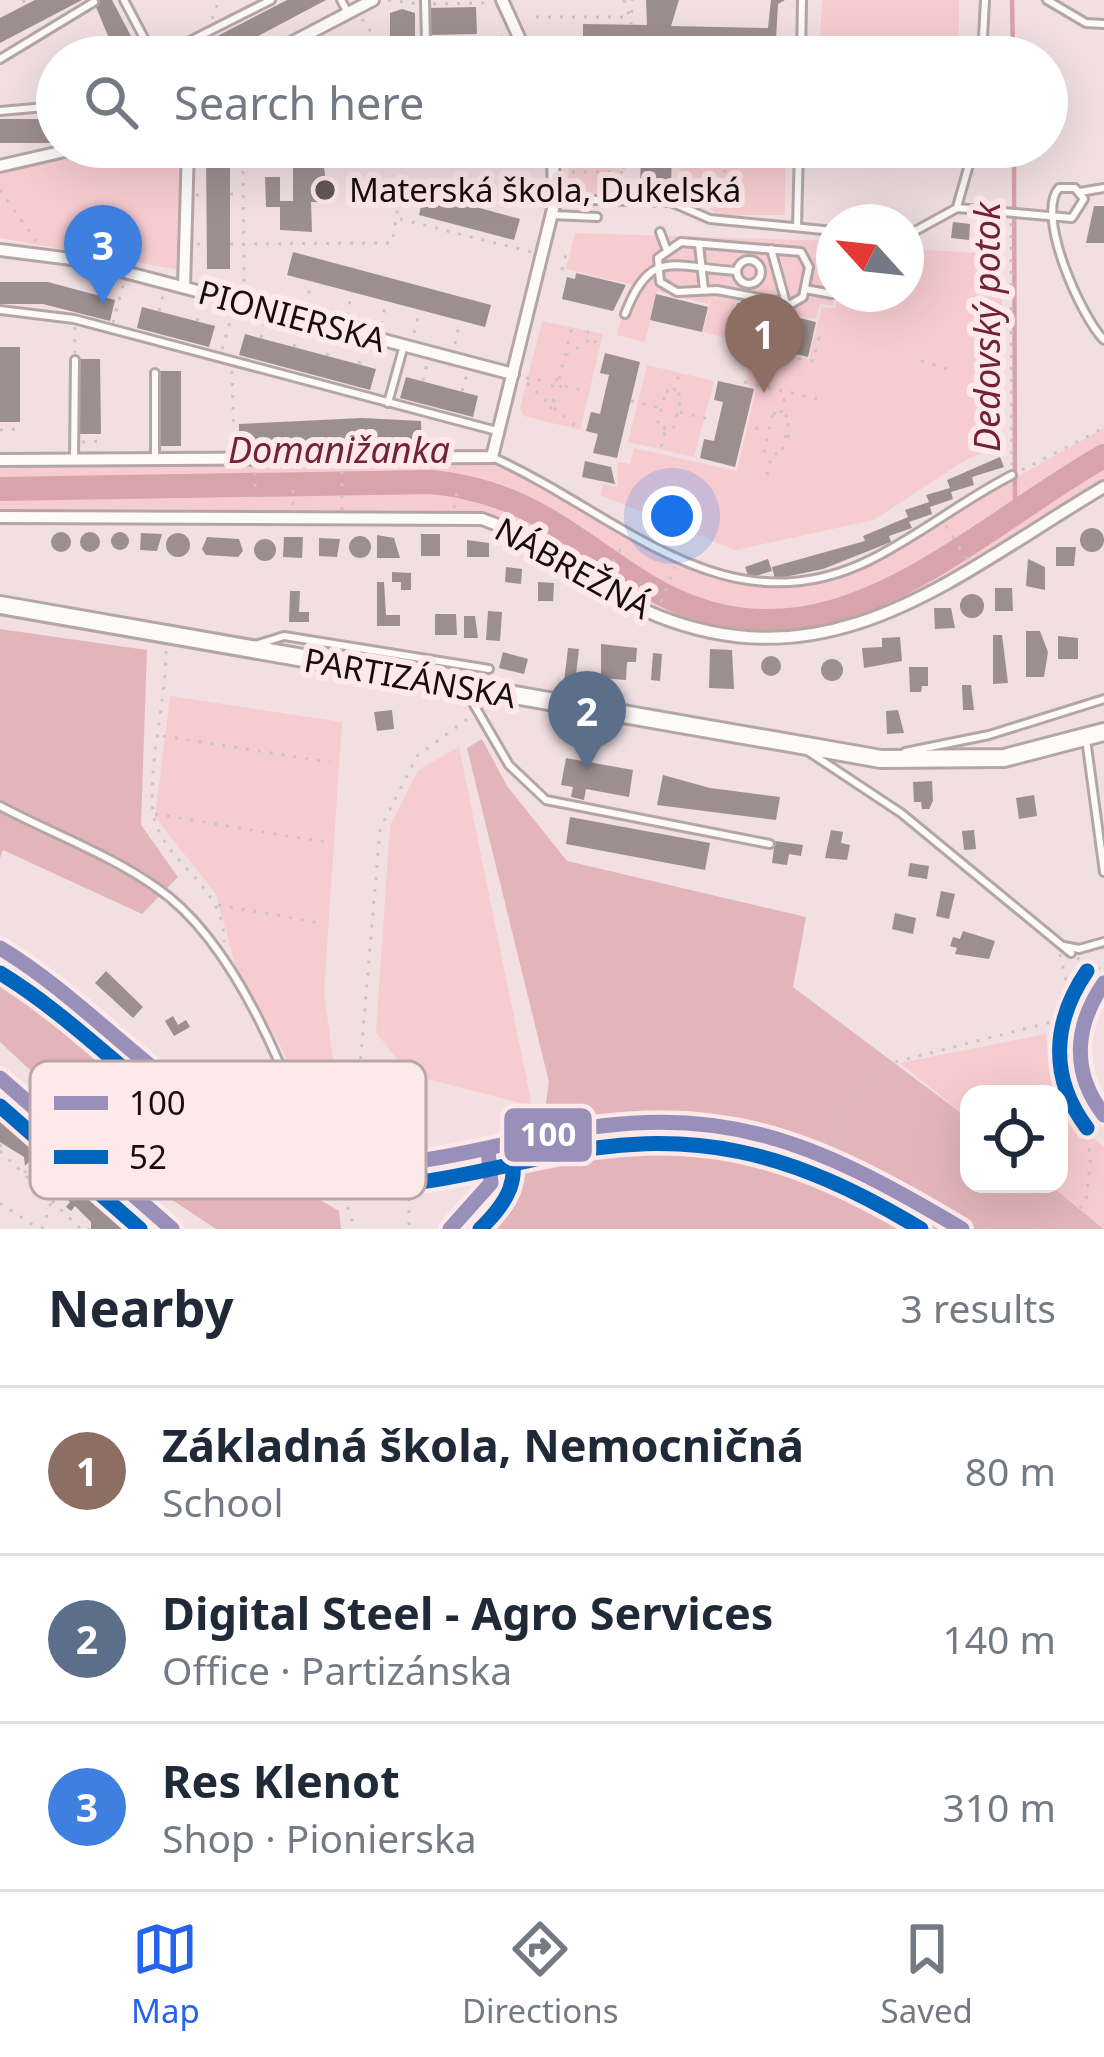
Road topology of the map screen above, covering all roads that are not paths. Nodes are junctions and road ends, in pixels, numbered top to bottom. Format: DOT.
graph roads {
  1 [pos="124,0"];
  2 [pos="271,0"];
  3 [pos="341,0"];
  4 [pos="373,0"];
  5 [pos="802,0"];
  6 [pos="985,0"];
  7 [pos="1047,0"];
  8 [pos="496,1"];
  9 [pos="94,2"];
  10 [pos="425,2"];
  11 [pos="351,11"];
  12 [pos="1104,24"];
  13 [pos="37,36"];
  14 [pos="144,36"];
  15 [pos="199,36"];
  16 [pos="304,36"];
  17 [pos="426,36"];
  18 [pos="516,36"];
  19 [pos="801,36"];
  20 [pos="983,36"];
  21 [pos="36,37"];
  22 [pos="0,58"];
  23 [pos="36,108"];
  24 [pos="0,111"];
  25 [pos="36,160"];
  26 [pos="0,166"];
  27 [pos="188,168"];
  28 [pos="553,168"];
  29 [pos="798,168"];
  30 [pos="968,168"];
  31 [pos="1104,188"];
  32 [pos="1080,192"];
  33 [pos="554,199"];
  34 [pos="957,208"];
  35 [pos="1054,213"];
  36 [pos="552,215"];
  37 [pos="597,217"];
  38 [pos="924,226"];
  39 [pos="797,229"];
  40 [pos="816,230"];
  41 [pos="660,232"];
  42 [pos="699,244"];
  43 [pos="731,245"];
  44 [pos="667,248"];
  45 [pos="771,248"];
  46 [pos="0,250"];
  47 [pos="657,266"];
  48 [pos="760,266"];
  49 [pos="776,266"];
  50 [pos="739,267"];
  51 [pos="702,269"];
  52 [pos="758,280"];
  53 [pos="185,281"];
  54 [pos="742,282"];
  55 [pos="805,289"];
  56 [pos="704,290"];
  57 [pos="816,291"];
  58 [pos="733,294"];
  59 [pos="770,300"];
  60 [pos="786,303"];
  61 [pos="0,310"];
  62 [pos="625,314"];
  63 [pos="409,340"];
  64 [pos="1104,340"];
  65 [pos="75,360"];
  66 [pos="155,373"];
  67 [pos="522,378"];
  68 [pos="388,403"];
  69 [pos="499,431"];
  70 [pos="492,457"];
  71 [pos="0,460"];
  72 [pos="74,460"];
  73 [pos="155,460"];
  74 [pos="1012,475"];
  75 [pos="1104,488"];
  76 [pos="0,517"];
  77 [pos="0,605"];
  78 [pos="248,648"];
  79 [pos="489,669"];
  80 [pos="465,687"];
  81 [pos="1104,699"];
  82 [pos="1095,735"];
  83 [pos="801,747"];
  84 [pos="881,759"];
  85 [pos="0,806"];
  86 [pos="770,844"];
  87 [pos="1104,872"];
  88 [pos="1104,942"];
  89 [pos="1061,945"];
  90 [pos="0,948"];
  91 [pos="1071,953"];
  92 [pos="1104,983"];
  93 [pos="146,1061"];
  94 [pos="280,1061"];
  95 [pos="0,1078"];
  96 [pos="30,1104"];
  97 [pos="1104,1115"];
  98 [pos="533,1138"];
  99 [pos="488,1149"];
  100 [pos="426,1160"];
  101 [pos="495,1182"];
  102 [pos="138,1199"];
  103 [pos="172,1229"];
  104 [pos="451,1229"];
  105 [pos="962,1229"];
  1 -- 14 [label="lane"];
  2 -- 15 [label="lane"];
  3 -- 11 [label="lane"];
  4 -- 11 [label="street"];
  5 -- 19 [label="lane"];
  6 -- 20 [label="lane"];
  7 -- 12 [label="lane"];
  8 -- 18 [label="street"];
  9 -- 13 [label="lane"];
  10 -- 17 [label="lane"];
  11 -- 16 [label="street"];
  21 -- 22 [label="lane"];
  23 -- 24 [label="lane"];
  25 -- 26 [label="street"];
  27 -- 53 [label="street"];
  28 -- 33 [label="street"];
  29 -- 39 [label="lane"];
  30 -- 34 [label="lane"];
  31 -- 32 [label="lane"];
  32 -- 35 [label="lane"];
  32 -- 35 [label="lane"];
  33 -- 36 [label="street"];
  33 -- 39 [label="lane"];
  34 -- 35 [label="lane"];
  34 -- 38 [label="lane"];
  35 -- 64 [label="lane"];
  36 -- 37 [label="lane"];
  36 -- 67 [label="street"];
  39 -- 40 [label="lane"];
  41 -- 44 [label="lane"];
  42 -- 43 [label="lane"];
  42 -- 44 [label="lane"];
  42 -- 51 [label="lane"];
  43 -- 45 [label="lane"];
  43 -- 50 [label="lane"];
  44 -- 47 [label="lane"];
  45 -- 49 [label="lane"];
  45 -- 55 [label="lane"];
  46 -- 53 [label="street, PIONIERSKA"];
  47 -- 51 [label="lane"];
  47 -- 56 [label="lane"];
  47 -- 62 [label="lane"];
  48 -- 49 [label="lane"];
  48 -- 50 [label="lane"];
  48 -- 52 [label="lane"];
  49 -- 60 [label="lane"];
  50 -- 51 [label="lane"];
  50 -- 54 [label="lane"];
  51 -- 56 [label="lane"];
  52 -- 54 [label="lane"];
  52 -- 59 [label="lane"];
  53 -- 63 [label="street, PIONIERSKA"];
  54 -- 58 [label="lane"];
  55 -- 57 [label="lane"];
  55 -- 60 [label="lane"];
  56 -- 58 [label="lane"];
  58 -- 59 [label="lane"];
  59 -- 60 [label="lane"];
  61 -- 68 [label="lane"];
  63 -- 67 [label="street, PIONIERSKA"];
  63 -- 68 [label="lane"];
  65 -- 72 [label="lane"];
  66 -- 73 [label="lane"];
  67 -- 69 [label="street"];
  68 -- 69 [label="lane"];
  69 -- 70 [label="street"];
  70 -- 73 [label="street"];
  70 -- 74 [label="lane"];
  71 -- 72 [label="street"];
  72 -- 73 [label="street"];
  75 -- 76 [label="street, NÁBREŽNÁ"];
  77 -- 78 [label="main road, PARTIZÁNSKA"];
  78 -- 79 [label="lane"];
  78 -- 80 [label="main road, PARTIZÁNSKA"];
  80 -- 83 [label="main road, PARTIZÁNSKA"];
  80 -- 86 [label="lane"];
  81 -- 84 [label="lane"];
  82 -- 84 [label="main road, PARTIZÁNSKA"];
  82 -- 87 [label="lane"];
  83 -- 84 [label="main road, PARTIZÁNSKA"];
  83 -- 89 [label="lane"];
  85 -- 94 [label="lane"];
  88 -- 89 [label="lane"];
  89 -- 91 [label="lane"];
  90 -- 93 [label="street"];
  92 -- 97 [label="main road"];
  95 -- 96 [label="street"];
  98 -- 99 [label="street"];
  98 -- 101 [label="street"];
  98 -- 105 [label="street"];
  99 -- 100 [label="street"];
  99 -- 101 [label="street"];
  101 -- 104 [label="street"];
  102 -- 103 [label="street"];
}
